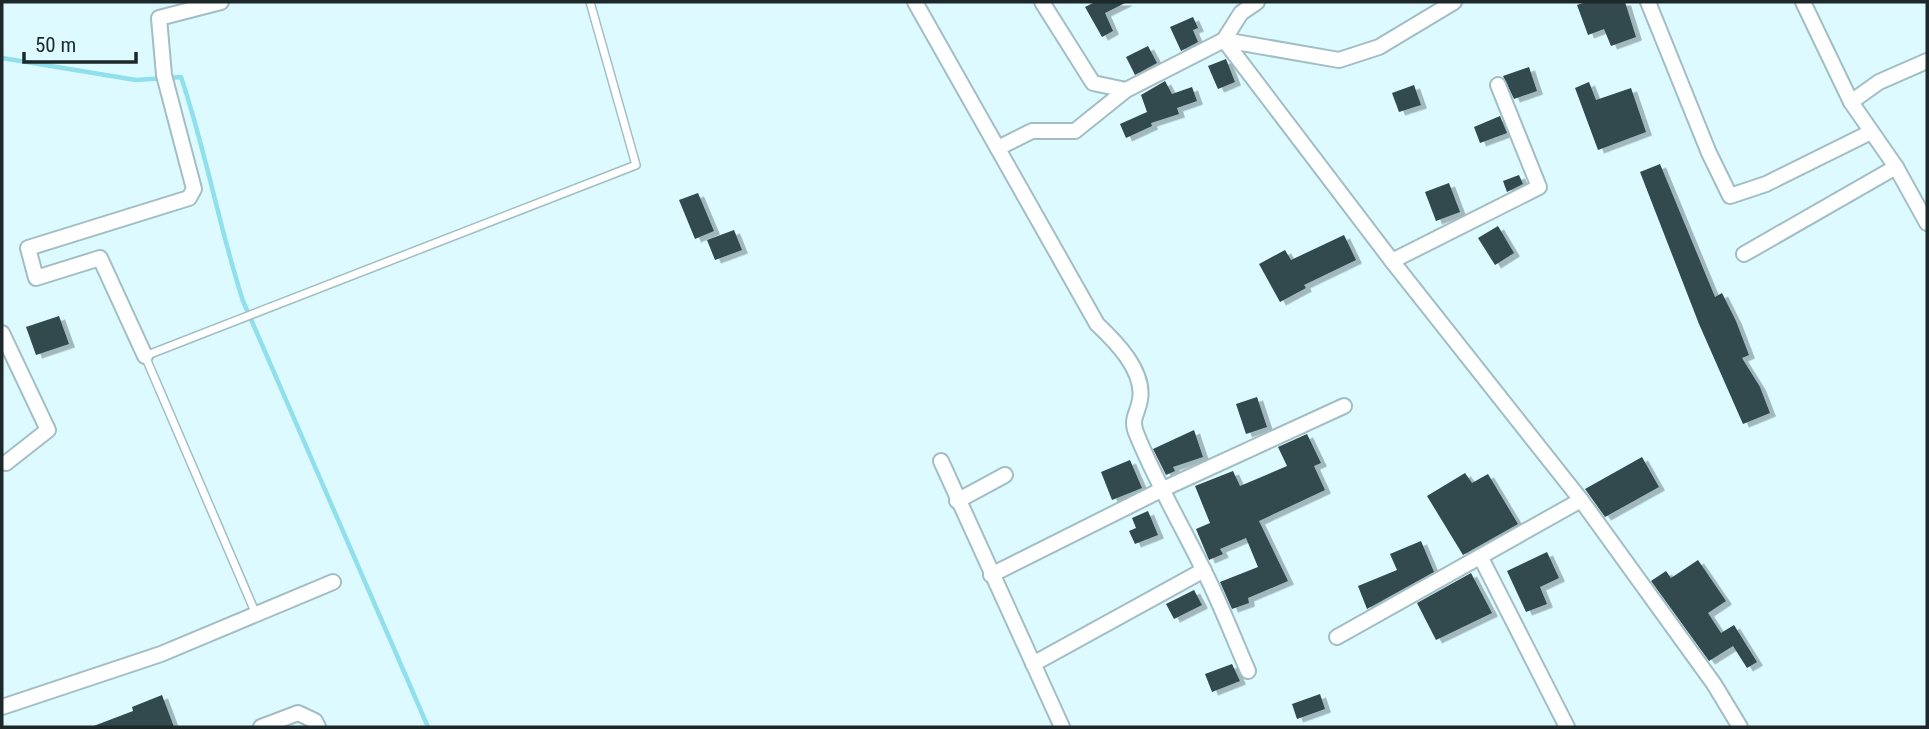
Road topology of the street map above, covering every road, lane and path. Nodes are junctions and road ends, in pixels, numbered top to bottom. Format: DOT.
graph roads {
  1 [pos="221,2"];
  2 [pos="590,2"];
  3 [pos="915,2"];
  4 [pos="1042,2"];
  5 [pos="1257,2"];
  6 [pos="1454,2"];
  7 [pos="1648,2"];
  8 [pos="1803,2"];
  9 [pos="1224,40"];
  10 [pos="1927,61"];
  11 [pos="1498,85"];
  12 [pos="1126,90"];
  13 [pos="1851,102"];
  14 [pos="1871,132"];
  15 [pos="998,148"];
  16 [pos="1896,167"];
  17 [pos="1927,223"];
  18 [pos="1744,254"];
  19 [pos="1392,261"];
  20 [pos="2,333"];
  21 [pos="145,356"];
  22 [pos="1344,406"];
  23 [pos="941,461"];
  24 [pos="6,463"];
  25 [pos="1005,475"];
  26 [pos="1161,490"];
  27 [pos="1581,500"];
  28 [pos="957,501"];
  29 [pos="1482,558"];
  30 [pos="1204,570"];
  31 [pos="991,575"];
  32 [pos="332,582"];
  33 [pos="256,614"];
  34 [pos="1337,637"];
  35 [pos="1033,664"];
  36 [pos="1248,671"];
  37 [pos="2,707"];
  38 [pos="261,727"];
  39 [pos="318,727"];
  40 [pos="1062,727"];
  41 [pos="1567,727"];
  42 [pos="1740,727"];
  1 -- 21 [label="street"];
  2 -- 21 [label="lane"];
  3 -- 15 [label="street"];
  4 -- 12 [label="street"];
  5 -- 9 [label="street"];
  6 -- 9 [label="street"];
  7 -- 14 [label="street"];
  8 -- 13 [label="street"];
  9 -- 12 [label="street"];
  9 -- 19 [label="street"];
  10 -- 13 [label="street"];
  11 -- 19 [label="street"];
  12 -- 15 [label="street"];
  13 -- 14 [label="street"];
  14 -- 16 [label="street"];
  15 -- 26 [label="street"];
  16 -- 17 [label="street"];
  16 -- 18 [label="street"];
  19 -- 27 [label="street"];
  20 -- 24 [label="street"];
  21 -- 33 [label="lane"];
  22 -- 26 [label="street"];
  23 -- 28 [label="street"];
  25 -- 28 [label="street"];
  26 -- 30 [label="street"];
  26 -- 31 [label="street"];
  27 -- 29 [label="street"];
  27 -- 42 [label="street"];
  28 -- 31 [label="street"];
  29 -- 34 [label="street"];
  29 -- 41 [label="street"];
  30 -- 35 [label="street"];
  30 -- 36 [label="street"];
  31 -- 35 [label="street"];
  32 -- 33 [label="street"];
  33 -- 37 [label="street"];
  35 -- 40 [label="street"];
  38 -- 39 [label="street"];
}
